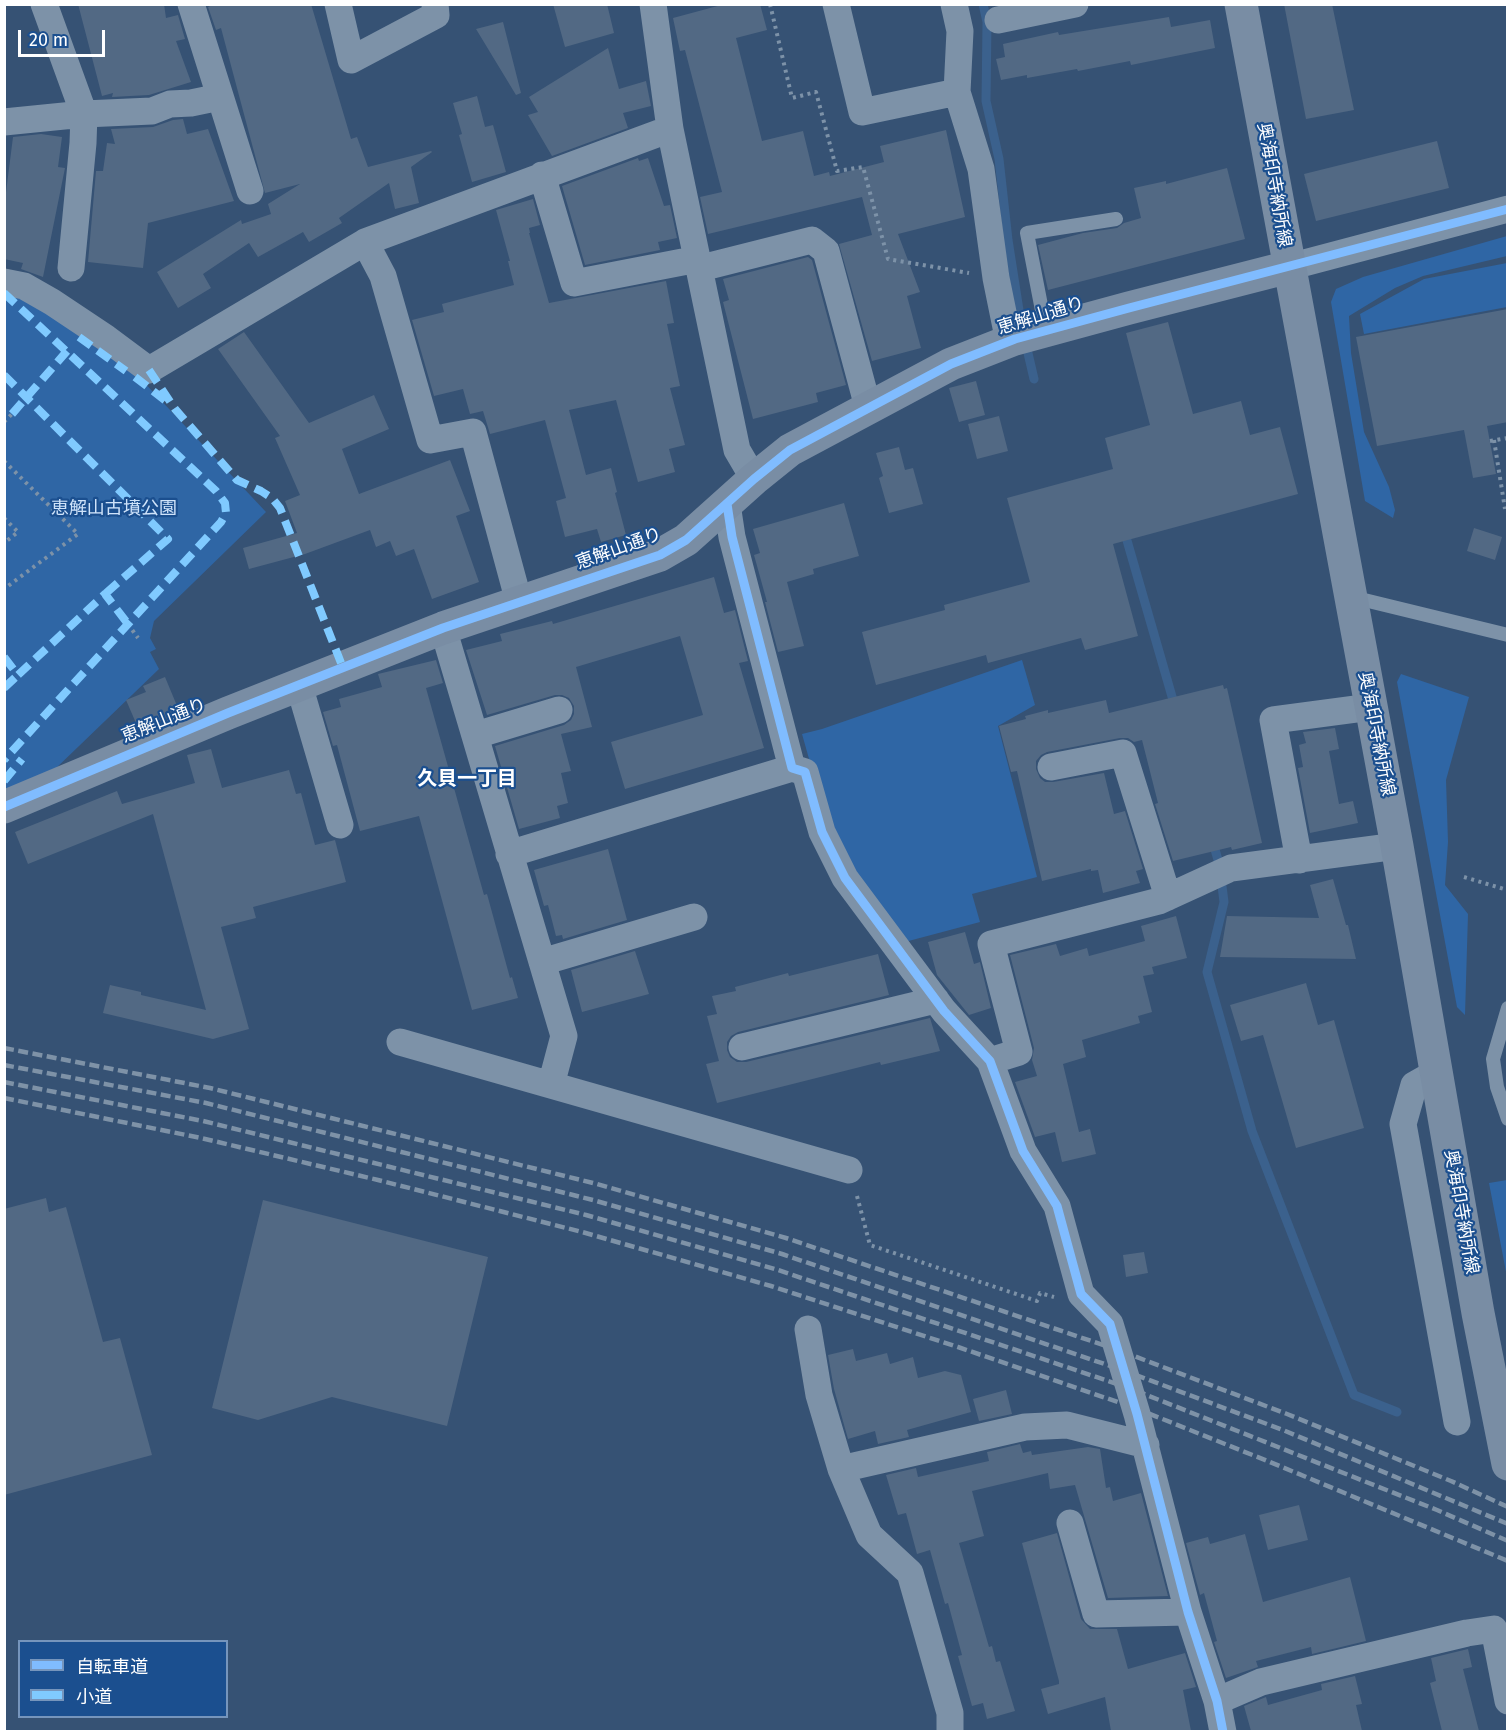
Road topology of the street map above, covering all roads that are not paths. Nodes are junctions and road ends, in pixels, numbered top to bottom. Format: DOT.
graph roads {
  1 [pos="44,4"];
  2 [pos="191,4"];
  3 [pos="338,4"];
  4 [pos="435,4"];
  5 [pos="836,4"];
  6 [pos="954,4"];
  7 [pos="1075,4"];
  8 [pos="1242,4"];
  9 [pos="657,5"];
  10 [pos="998,20"];
  11 [pos="957,92"];
  12 [pos="220,97"];
  13 [pos="84,114"];
  14 [pos="4,122"];
  15 [pos="670,129"];
  16 [pos="542,175"];
  17 [pos="250,191"];
  18 [pos="1508,209"];
  19 [pos="1116,219"];
  20 [pos="365,242"];
  21 [pos="699,263"];
  22 [pos="1289,267"];
  23 [pos="71,268"];
  24 [pos="4,282"];
  25 [pos="1026,337"];
  26 [pos="868,407"];
  27 [pos="754,478"];
  28 [pos="727,504"];
  29 [pos="1350,597"];
  30 [pos="519,602"];
  31 [pos="443,628"];
  32 [pos="1508,635"];
  33 [pos="299,685"];
  34 [pos="1371,707"];
  35 [pos="559,710"];
  36 [pos="476,735"];
  37 [pos="1051,767"];
  38 [pos="792,768"];
  39 [pos="4,807"];
  40 [pos="340,825"];
  41 [pos="1397,846"];
  42 [pos="509,854"];
  43 [pos="1299,860"];
  44 [pos="1168,897"];
  45 [pos="694,917"];
  46 [pos="542,962"];
  47 [pos="936,1000"];
  48 [pos="1507,1012"];
  49 [pos="400,1042"];
  50 [pos="742,1047"];
  51 [pos="990,1061"];
  52 [pos="1437,1072"];
  53 [pos="551,1085"];
  54 [pos="1508,1119"];
  55 [pos="849,1170"];
  56 [pos="808,1329"];
  57 [pos="1457,1422"];
  58 [pos="1146,1445"];
  59 [pos="1508,1464"];
  60 [pos="841,1469"];
  61 [pos="1070,1523"];
  62 [pos="1188,1612"];
  63 [pos="1217,1701"];
  64 [pos="1508,1701"];
  65 [pos="950,1731"];
  66 [pos="1223,1731"];
  1 -- 13 [label="street"];
  2 -- 12 [label="street"];
  3 -- 4 [label="street"];
  5 -- 11 [label="street"];
  6 -- 11 [label="street"];
  7 -- 10 [label="street"];
  8 -- 22 [label="main road, 奥海印寺納所線"];
  9 -- 15 [label="street"];
  11 -- 25 [label="street"];
  12 -- 13 [label="street"];
  12 -- 17 [label="street"];
  13 -- 14 [label="street"];
  13 -- 23 [label="street"];
  15 -- 16 [label="street"];
  15 -- 21 [label="street"];
  16 -- 20 [label="street"];
  16 -- 21 [label="street"];
  18 -- 22 [label="street"];
  19 -- 25 [label="lane"];
  20 -- 24 [label="street"];
  20 -- 30 [label="street"];
  21 -- 26 [label="street"];
  21 -- 27 [label="street"];
  22 -- 25 [label="main road, 恵解山通り"];
  22 -- 29 [label="main road, 奥海印寺納所線"];
  25 -- 26 [label="main road, 恵解山通り"];
  26 -- 27 [label="main road, 恵解山通り"];
  27 -- 28 [label="main road, 恵解山通り"];
  28 -- 30 [label="main road, 恵解山通り"];
  28 -- 38 [label="street"];
  29 -- 32 [label="lane"];
  29 -- 34 [label="main road, 奥海印寺納所線"];
  30 -- 31 [label="main road, 恵解山通り"];
  31 -- 33 [label="main road, 恵解山通り"];
  31 -- 36 [label="street"];
  33 -- 39 [label="main road, 恵解山通り"];
  33 -- 40 [label="street"];
  34 -- 41 [label="main road, 奥海印寺納所線"];
  34 -- 43 [label="street"];
  35 -- 36 [label="street"];
  36 -- 42 [label="street"];
  37 -- 44 [label="street"];
  38 -- 42 [label="street"];
  38 -- 47 [label="street"];
  41 -- 43 [label="street"];
  41 -- 52 [label="main road, 奥海印寺納所線"];
  42 -- 46 [label="street"];
  43 -- 44 [label="street"];
  44 -- 51 [label="street"];
  45 -- 46 [label="street"];
  46 -- 53 [label="street"];
  47 -- 50 [label="street"];
  47 -- 51 [label="street"];
  48 -- 54 [label="lane"];
  49 -- 53 [label="street"];
  51 -- 58 [label="street"];
  52 -- 57 [label="street"];
  52 -- 59 [label="main road, 奥海印寺納所線"];
  53 -- 55 [label="street"];
  56 -- 60 [label="street"];
  58 -- 60 [label="street"];
  58 -- 62 [label="street"];
  60 -- 65 [label="street"];
  61 -- 62 [label="street"];
  62 -- 63 [label="street"];
  63 -- 64 [label="street"];
  63 -- 66 [label="street"];
}
